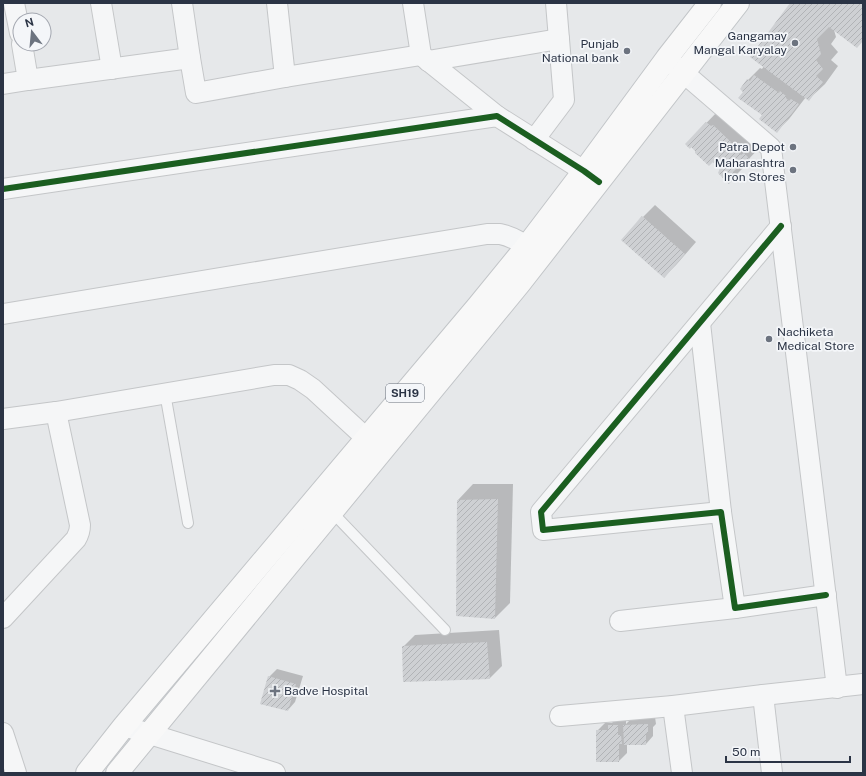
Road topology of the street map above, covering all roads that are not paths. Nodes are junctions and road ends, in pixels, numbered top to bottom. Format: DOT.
graph roads {
  1 [pos="101,3"];
  2 [pos="182,3"];
  3 [pos="276,3"];
  4 [pos="413,3"];
  5 [pos="556,3"];
  6 [pos="710,3"];
  7 [pos="738,3"];
  8 [pos="559,39"];
  9 [pos="23,52"];
  10 [pos="190,58"];
  11 [pos="424,58"];
  12 [pos="667,58"];
  13 [pos="112,69"];
  14 [pos="684,73"];
  15 [pos="285,77"];
  16 [pos="28,80"];
  17 [pos="3,84"];
  18 [pos="497,116"];
  19 [pos="534,140"];
  20 [pos="591,177"];
  21 [pos="3,189"];
  22 [pos="781,226"];
  23 [pos="534,251"];
  24 [pos="3,314"];
  25 [pos="700,323"];
  26 [pos="165,393"];
  27 [pos="56,412"];
  28 [pos="3,419"];
  29 [pos="374,445"];
  30 [pos="332,512"];
  31 [pos="721,512"];
  32 [pos="188,522"];
  33 [pos="826,595"];
  34 [pos="735,608"];
  35 [pos="3,618"];
  36 [pos="620,620"];
  37 [pos="446,630"];
  38 [pos="863,684"];
  39 [pos="837,688"];
  40 [pos="763,695"];
  41 [pos="673,706"];
  42 [pos="560,716"];
  43 [pos="124,726"];
  44 [pos="3,733"];
  45 [pos="150,734"];
  46 [pos="16,773"];
  47 [pos="87,773"];
  48 [pos="117,773"];
  49 [pos="275,773"];
  50 [pos="682,773"];
  51 [pos="772,773"];
  1 -- 13 [label="street"];
  2 -- 10 [label="street"];
  3 -- 15 [label="street"];
  4 -- 11 [label="street"];
  5 -- 8 [label="street"];
  6 -- 12 [label="main road, SH19"];
  7 -- 14 [label="main road, SH19"];
  8 -- 11 [label="street"];
  8 -- 19 [label="street"];
  9 -- 16 [label="street"];
  10 -- 13 [label="street"];
  10 -- 15 [label="street"];
  11 -- 15 [label="street"];
  11 -- 18 [label="street"];
  12 -- 14 [label="street"];
  12 -- 20 [label="main road, SH19"];
  13 -- 16 [label="street"];
  14 -- 20 [label="main road, SH19"];
  14 -- 22 [label="street"];
  16 -- 17 [label="street"];
  18 -- 19 [label="street"];
  18 -- 21 [label="street"];
  19 -- 20 [label="street"];
  20 -- 23 [label="main road, SH19"];
  22 -- 25 [label="street"];
  22 -- 33 [label="street"];
  23 -- 24 [label="street"];
  23 -- 29 [label="main road, SH19"];
  25 -- 31 [label="street"];
  25 -- 31 [label="street"];
  26 -- 27 [label="street"];
  26 -- 29 [label="street"];
  26 -- 32 [label="lane"];
  27 -- 28 [label="street"];
  27 -- 35 [label="street"];
  29 -- 30 [label="main road, SH19"];
  29 -- 43 [label="main road, SH19"];
  30 -- 37 [label="lane"];
  30 -- 45 [label="main road, SH19"];
  31 -- 34 [label="street"];
  33 -- 34 [label="street"];
  33 -- 39 [label="street"];
  34 -- 36 [label="street"];
  38 -- 39 [label="street"];
  39 -- 40 [label="street"];
  40 -- 41 [label="street"];
  40 -- 51 [label="street"];
  41 -- 42 [label="street"];
  41 -- 50 [label="street"];
  43 -- 45 [label="street"];
  43 -- 47 [label="main road, SH19"];
  44 -- 46 [label="street"];
  45 -- 48 [label="main road, SH19"];
  45 -- 49 [label="street"];
}
